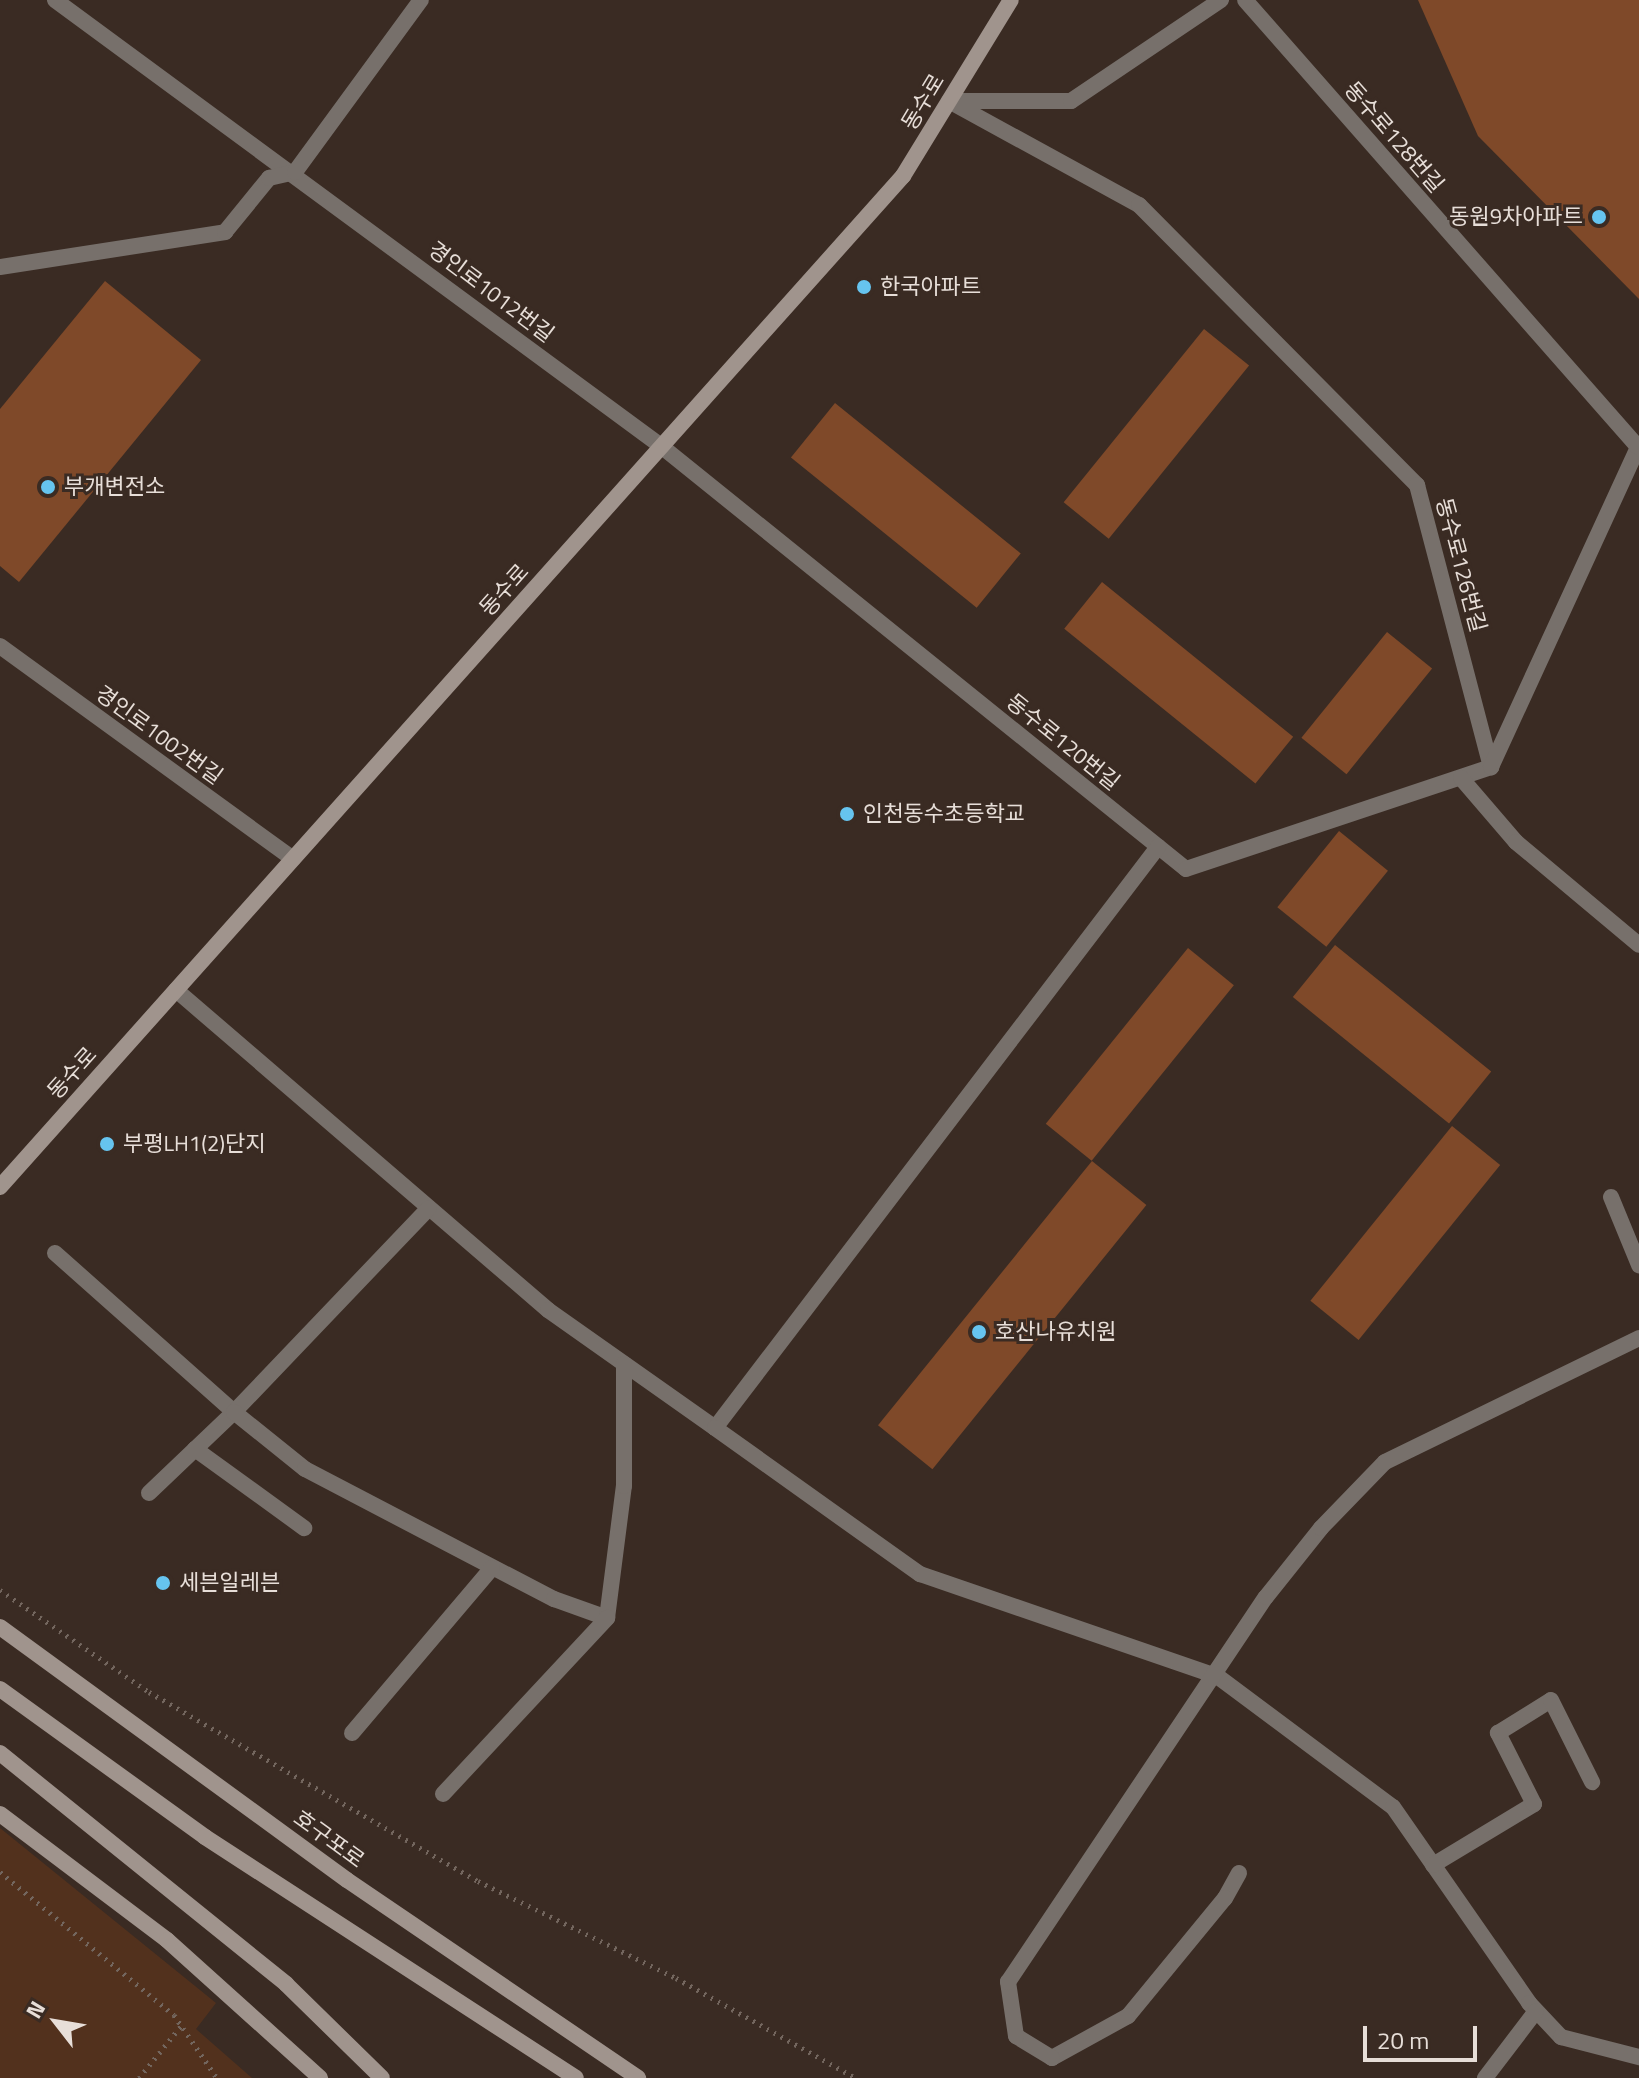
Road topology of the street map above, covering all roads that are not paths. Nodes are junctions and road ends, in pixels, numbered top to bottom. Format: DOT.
graph roads {
  1 [pos="55,0"];
  2 [pos="421,0"];
  3 [pos="1011,0"];
  4 [pos="1221,0"];
  5 [pos="1245,0"];
  6 [pos="949,101"];
  7 [pos="295,172"];
  8 [pos="5,267"];
  9 [pos="661,446"];
  10 [pos="1638,447"];
  11 [pos="0,646"];
  12 [pos="1491,767"];
  13 [pos="1461,778"];
  14 [pos="1158,847"];
  15 [pos="293,859"];
  16 [pos="1639,945"];
  17 [pos="176,990"];
  18 [pos="0,1187"];
  19 [pos="1611,1197"];
  20 [pos="429,1208"];
  21 [pos="55,1253"];
  22 [pos="1639,1265"];
  23 [pos="1639,1338"];
  24 [pos="624,1364"];
  25 [pos="234,1412"];
  26 [pos="715,1428"];
  27 [pos="195,1449"];
  28 [pos="149,1493"];
  29 [pos="304,1528"];
  30 [pos="492,1568"];
  31 [pos="607,1618"];
  32 [pos="0,1627"];
  33 [pos="1217,1676"];
  34 [pos="0,1689"];
  35 [pos="352,1733"];
  36 [pos="0,1753"];
  37 [pos="1592,1782"];
  38 [pos="443,1794"];
  39 [pos="0,1814"];
  40 [pos="1433,1865"];
  41 [pos="1239,1873"];
  42 [pos="1536,2011"];
  43 [pos="1639,2057"];
  44 [pos="320,2078"];
  45 [pos="382,2078"];
  46 [pos="576,2078"];
  47 [pos="638,2078"];
  48 [pos="1485,2078"];
  1 -- 7 [label="street, 경인로1012번길"];
  2 -- 7 [label="street"];
  3 -- 6 [label="main road, 동수로"];
  4 -- 6 [label="street"];
  5 -- 10 [label="street, 동수로128번길"];
  6 -- 9 [label="main road, 동수로"];
  6 -- 12 [label="street, 동수로126번길"];
  7 -- 8 [label="street"];
  7 -- 9 [label="street, 경인로1012번길"];
  9 -- 14 [label="street, 동수로120번길"];
  9 -- 15 [label="main road, 동수로"];
  10 -- 12 [label="street"];
  11 -- 15 [label="street, 경인로1002번길"];
  12 -- 13 [label="street, 동수로120번길"];
  13 -- 14 [label="street, 동수로120번길"];
  13 -- 16 [label="street"];
  14 -- 26 [label="street"];
  15 -- 17 [label="main road, 동수로"];
  17 -- 18 [label="main road, 동수로"];
  17 -- 20 [label="street"];
  19 -- 22 [label="street"];
  20 -- 24 [label="street"];
  20 -- 25 [label="street"];
  21 -- 25 [label="street"];
  23 -- 33 [label="street"];
  24 -- 26 [label="street"];
  24 -- 31 [label="street"];
  25 -- 27 [label="street"];
  25 -- 30 [label="street"];
  26 -- 33 [label="street"];
  27 -- 28 [label="street"];
  27 -- 29 [label="street"];
  30 -- 31 [label="street"];
  30 -- 35 [label="street"];
  31 -- 38 [label="street"];
  32 -- 47 [label="main road, 호구포로"];
  33 -- 40 [label="street"];
  33 -- 41 [label="street"];
  34 -- 46 [label="main road"];
  36 -- 45 [label="main road"];
  37 -- 40 [label="street"];
  39 -- 44 [label="main road"];
  40 -- 42 [label="street"];
  42 -- 43 [label="street"];
  42 -- 48 [label="street"];
}
